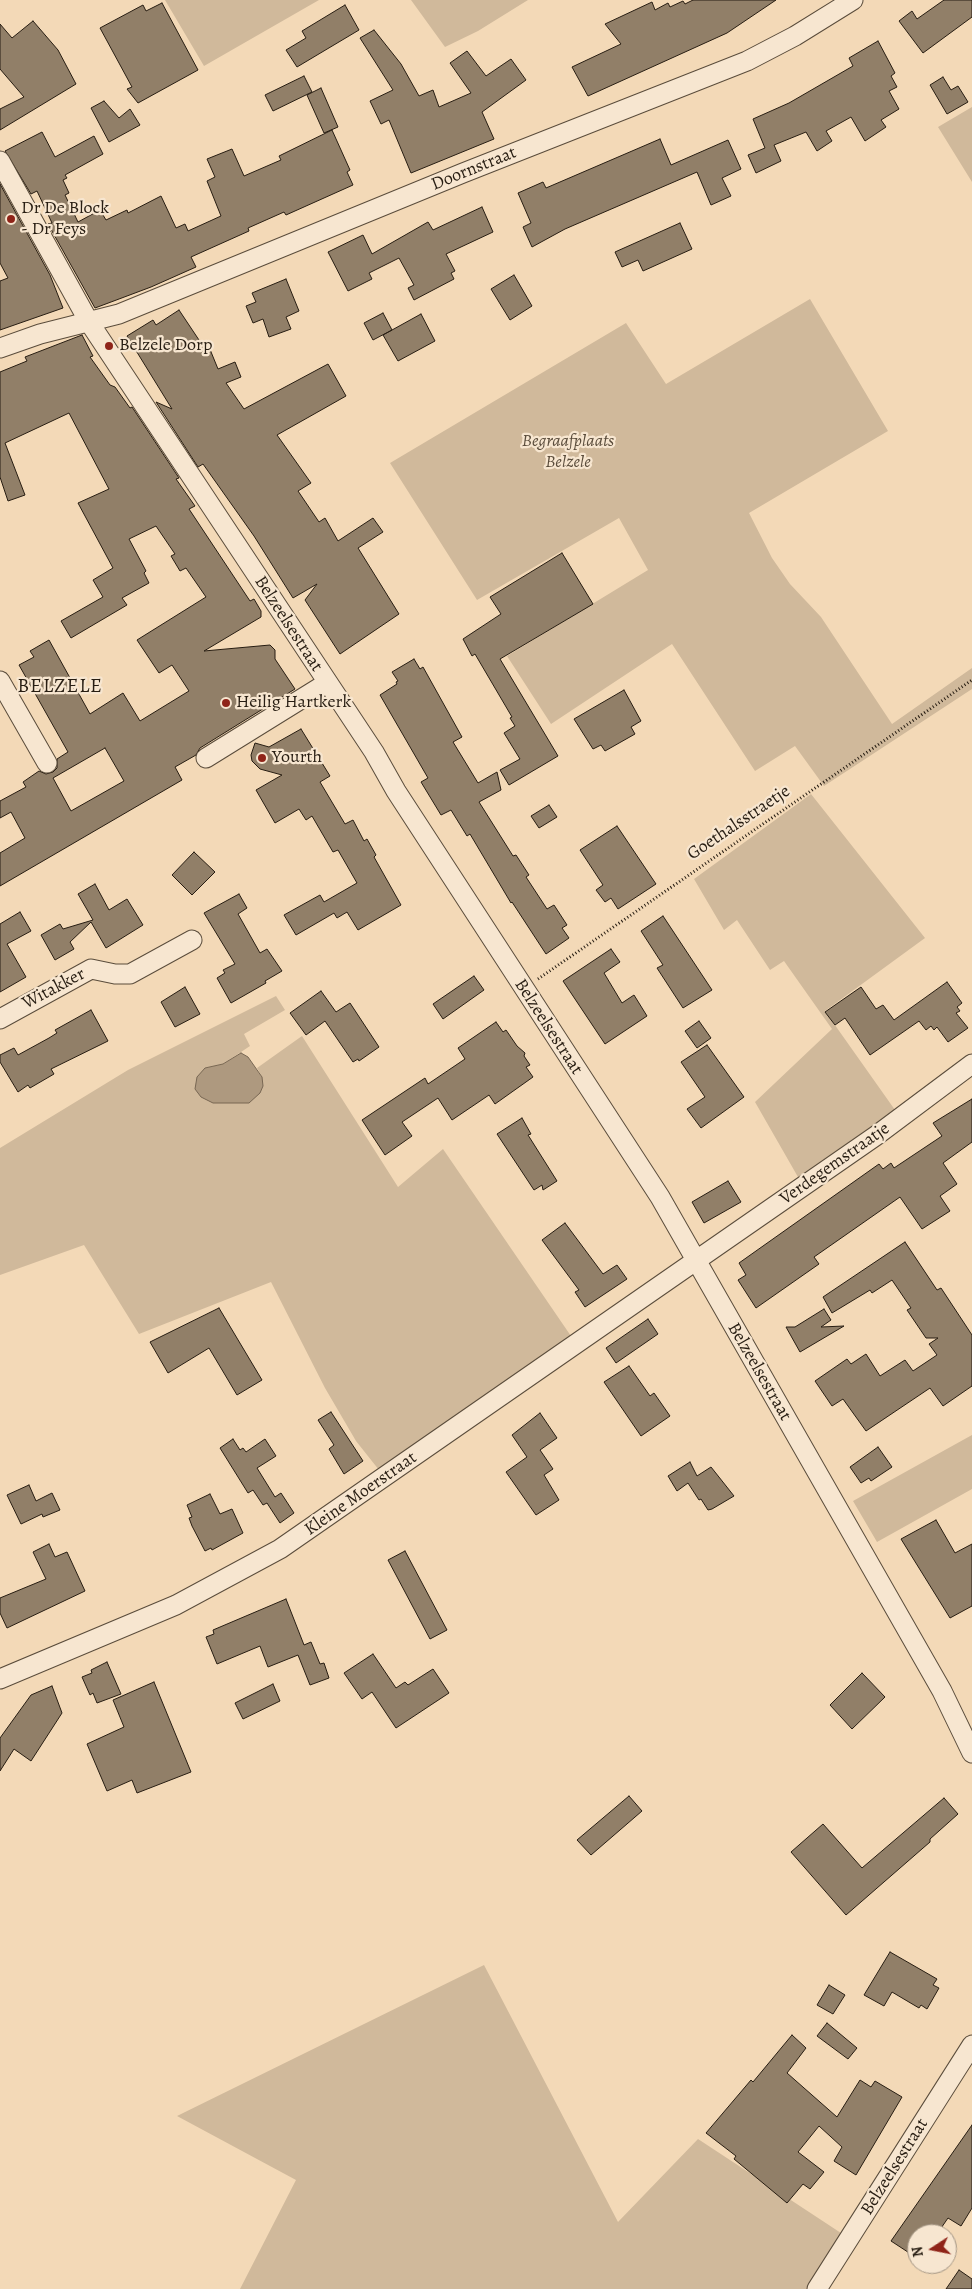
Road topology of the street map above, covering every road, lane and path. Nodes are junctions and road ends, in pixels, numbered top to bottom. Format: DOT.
graph roads {
  1 [pos="852,0"];
  2 [pos="0,160"];
  3 [pos="89,322"];
  4 [pos="0,348"];
  5 [pos="972,680"];
  6 [pos="0,681"];
  7 [pos="327,684"];
  8 [pos="206,758"];
  9 [pos="48,763"];
  10 [pos="192,940"];
  11 [pos="524,990"];
  12 [pos="0,1019"];
  13 [pos="972,1064"];
  14 [pos="695,1262"];
  15 [pos="0,1679"];
  16 [pos="972,1754"];
  17 [pos="972,2045"];
  18 [pos="817,2289"];
  1 -- 3 [label="street, Doornstraat"];
  2 -- 3 [label="street"];
  3 -- 4 [label="street"];
  3 -- 7 [label="street, Belzeelsestraat"];
  5 -- 11 [label="path, Goethalsstraetje"];
  6 -- 9 [label="street"];
  7 -- 8 [label="street"];
  7 -- 11 [label="street, Belzeelsestraat"];
  10 -- 12 [label="street, Witakker"];
  11 -- 14 [label="street, Belzeelsestraat"];
  13 -- 14 [label="street, Verdegemstraatje"];
  14 -- 15 [label="street, Kleine Moerstraat"];
  14 -- 16 [label="street, Belzeelsestraat"];
  17 -- 18 [label="street, Belzeelsestraat"];
}
